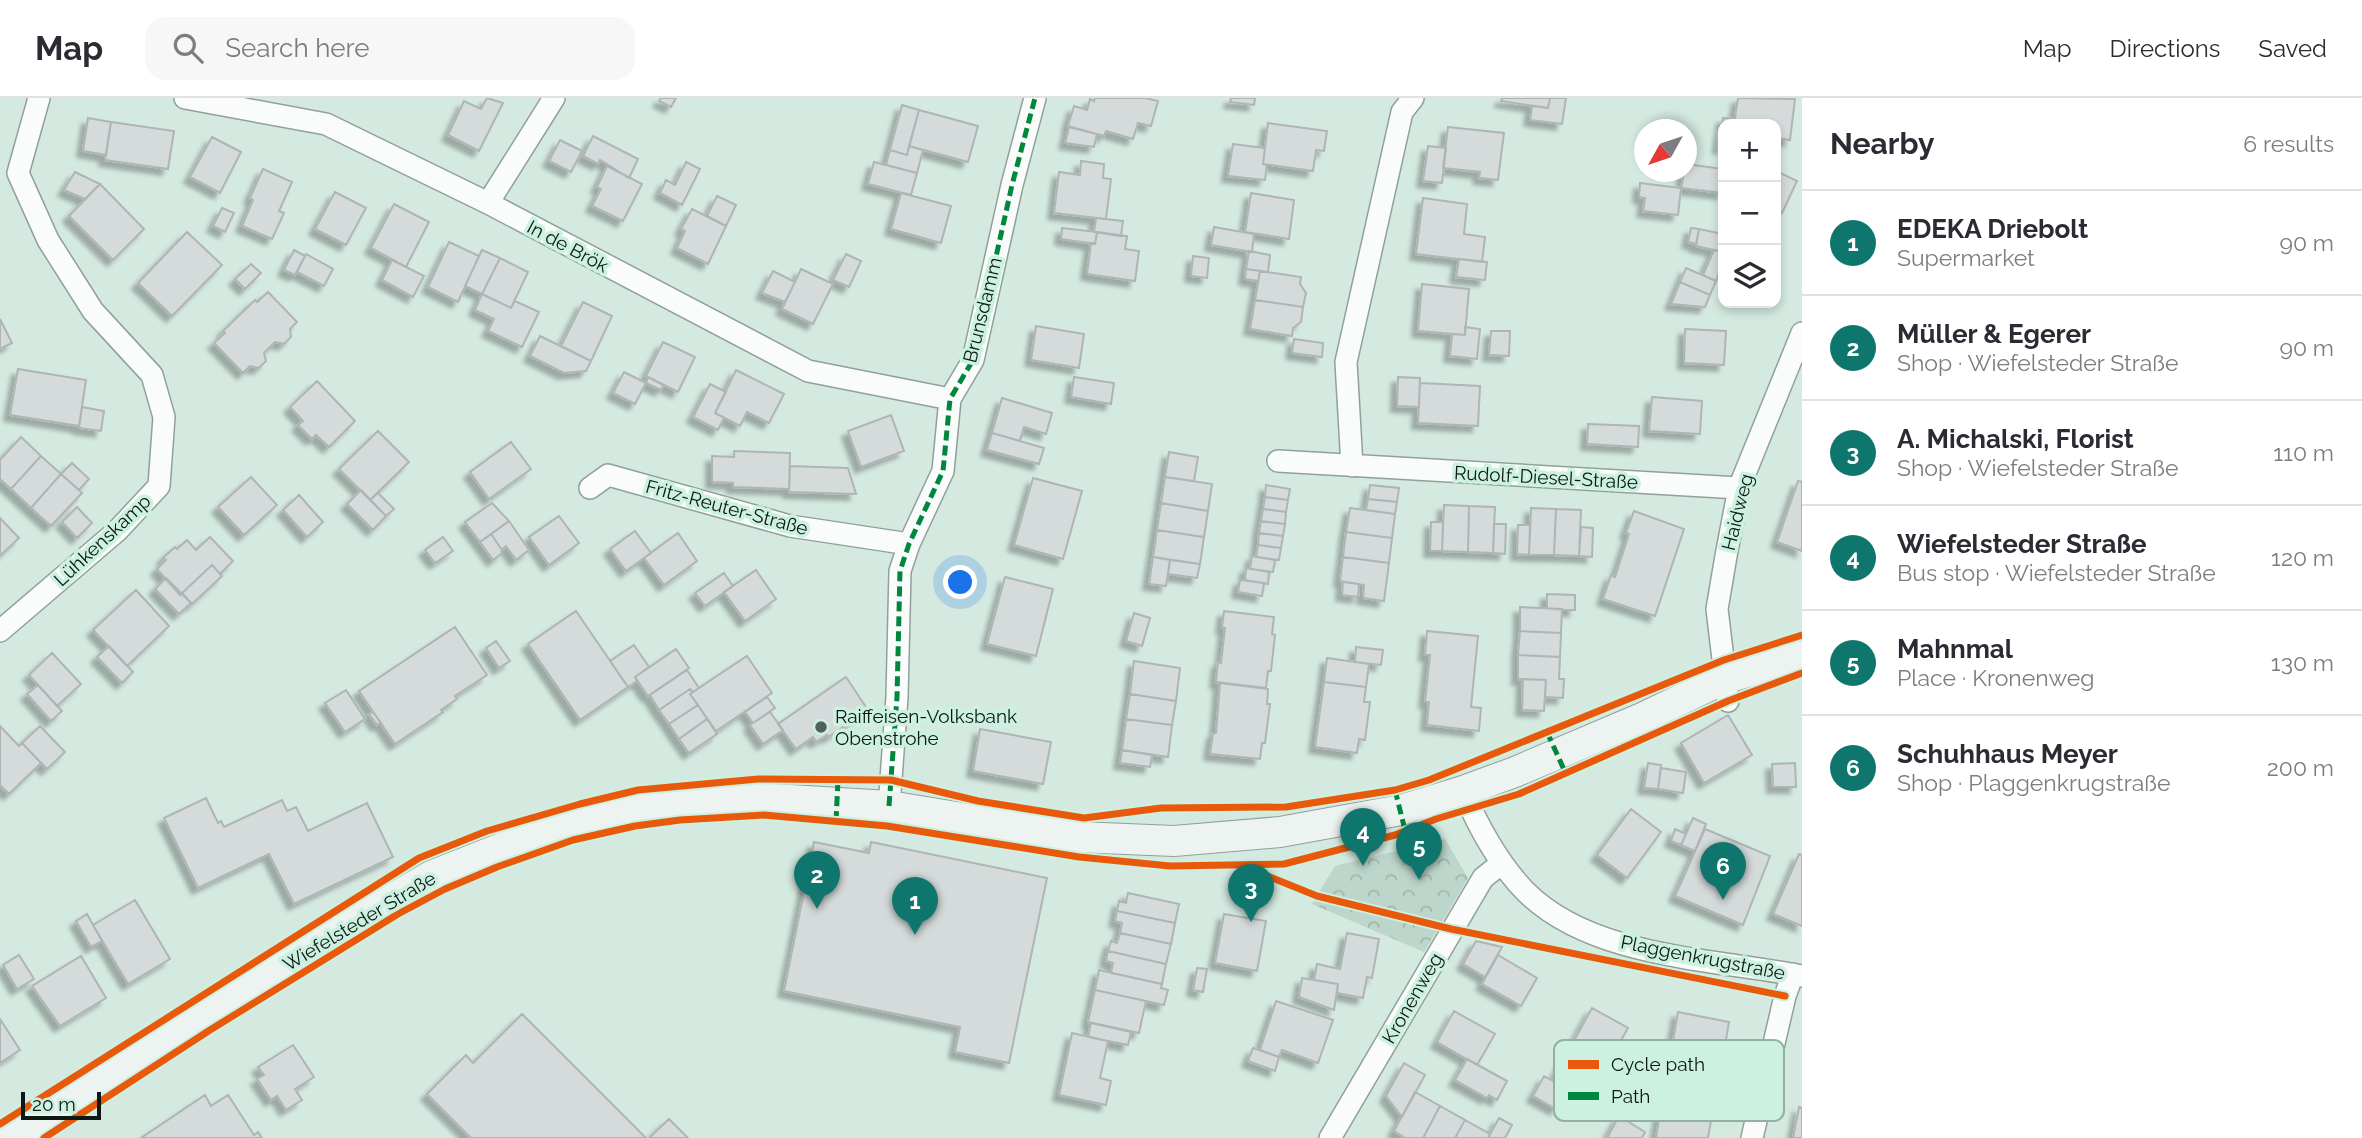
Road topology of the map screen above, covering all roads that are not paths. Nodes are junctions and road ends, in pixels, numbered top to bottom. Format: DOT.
graph roads {
  1 [pos="39,98"];
  2 [pos="184,98"];
  3 [pos="554,98"];
  4 [pos="1035,98"];
  5 [pos="1413,98"];
  6 [pos="488,203"];
  7 [pos="1802,333"];
  8 [pos="950,399"];
  9 [pos="1278,461"];
  10 [pos="1352,466"];
  11 [pos="590,488"];
  12 [pos="1740,488"];
  13 [pos="909,544"];
  14 [pos="0,631"];
  15 [pos="1802,656"];
  16 [pos="1727,689"];
  17 [pos="1463,791"];
  18 [pos="889,806"];
  19 [pos="1502,863"];
  20 [pos="1797,975"];
  21 [pos="1775,1040"];
  22 [pos="11,1138"];
  23 [pos="1330,1138"];
  1 -- 14 [label="street, Lühkenskamp"];
  2 -- 6 [label="street, In de Brök"];
  3 -- 6 [label="street"];
  4 -- 8 [label="street, Brunsdamm"];
  5 -- 10 [label="street"];
  6 -- 8 [label="street, In de Brök"];
  7 -- 12 [label="street, Haidweg"];
  8 -- 13 [label="street, Brunsdamm"];
  9 -- 10 [label="street, Rudolf-Diesel-Straße"];
  10 -- 12 [label="street, Rudolf-Diesel-Straße"];
  11 -- 13 [label="street, Fritz-Reuter-Straße"];
  12 -- 16 [label="street, Haidweg"];
  13 -- 18 [label="street, Brunsdamm"];
  15 -- 16 [label="main road, Wiefelsteder Straße"];
  16 -- 17 [label="main road, Wiefelsteder Straße"];
  17 -- 18 [label="main road, Wiefelsteder Straße"];
  17 -- 19 [label="street, Plaggenkrugstraße"];
  18 -- 22 [label="main road, Wiefelsteder Straße"];
  19 -- 20 [label="street, Plaggenkrugstraße"];
  19 -- 23 [label="street, Kronenweg"];
  20 -- 21 [label="street"];
}
